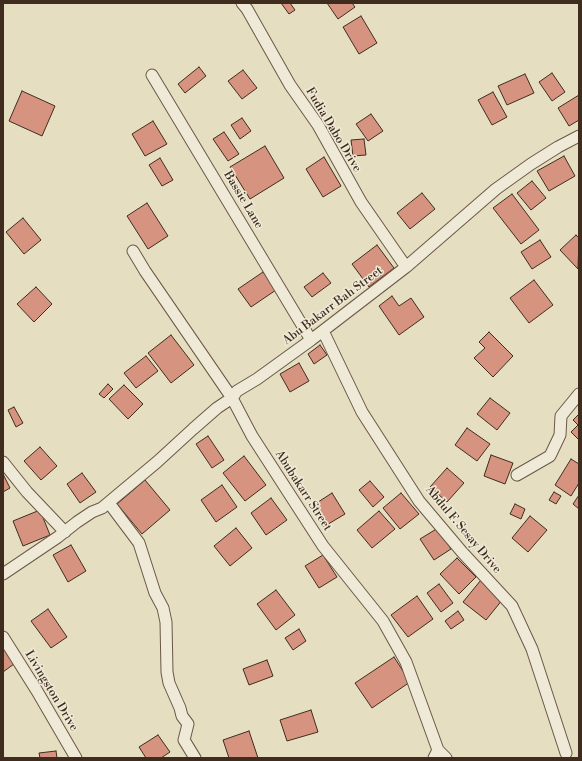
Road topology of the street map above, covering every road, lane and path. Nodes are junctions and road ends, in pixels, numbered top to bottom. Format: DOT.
graph roads {
  1 [pos="242,3"];
  2 [pos="152,75"];
  3 [pos="579,136"];
  4 [pos="132,252"];
  5 [pos="406,267"];
  6 [pos="322,331"];
  7 [pos="312,340"];
  8 [pos="579,394"];
  9 [pos="232,398"];
  10 [pos="3,462"];
  11 [pos="517,475"];
  12 [pos="109,503"];
  13 [pos="65,532"];
  14 [pos="3,574"];
  15 [pos="3,637"];
  16 [pos="566,753"];
  17 [pos="440,755"];
  18 [pos="76,758"];
  19 [pos="195,758"];
  1 -- 5 [label="street, Fudia Dabo Drive"];
  2 -- 7 [label="street, Bassie Lane"];
  3 -- 5 [label="street, Abu Bakarr Bah Street"];
  4 -- 9 [label="street, Abubakarr Street"];
  5 -- 6 [label="street, Abu Bakarr Bah Street"];
  6 -- 7 [label="street, Abu Bakarr Bah Street"];
  6 -- 16 [label="street, Abdul F. Sesay Drive"];
  7 -- 9 [label="street, Abu Bakarr Bah Street"];
  8 -- 11 [label="street"];
  9 -- 12 [label="street, Abu Bakarr Bah Street"];
  9 -- 17 [label="street, Abubakarr Street"];
  10 -- 13 [label="street"];
  12 -- 13 [label="street, Abu Bakarr Bah Street"];
  12 -- 19 [label="street"];
  13 -- 14 [label="street, Abu Bakarr Bah Street"];
  15 -- 18 [label="street, Livingston Drive"];
}
